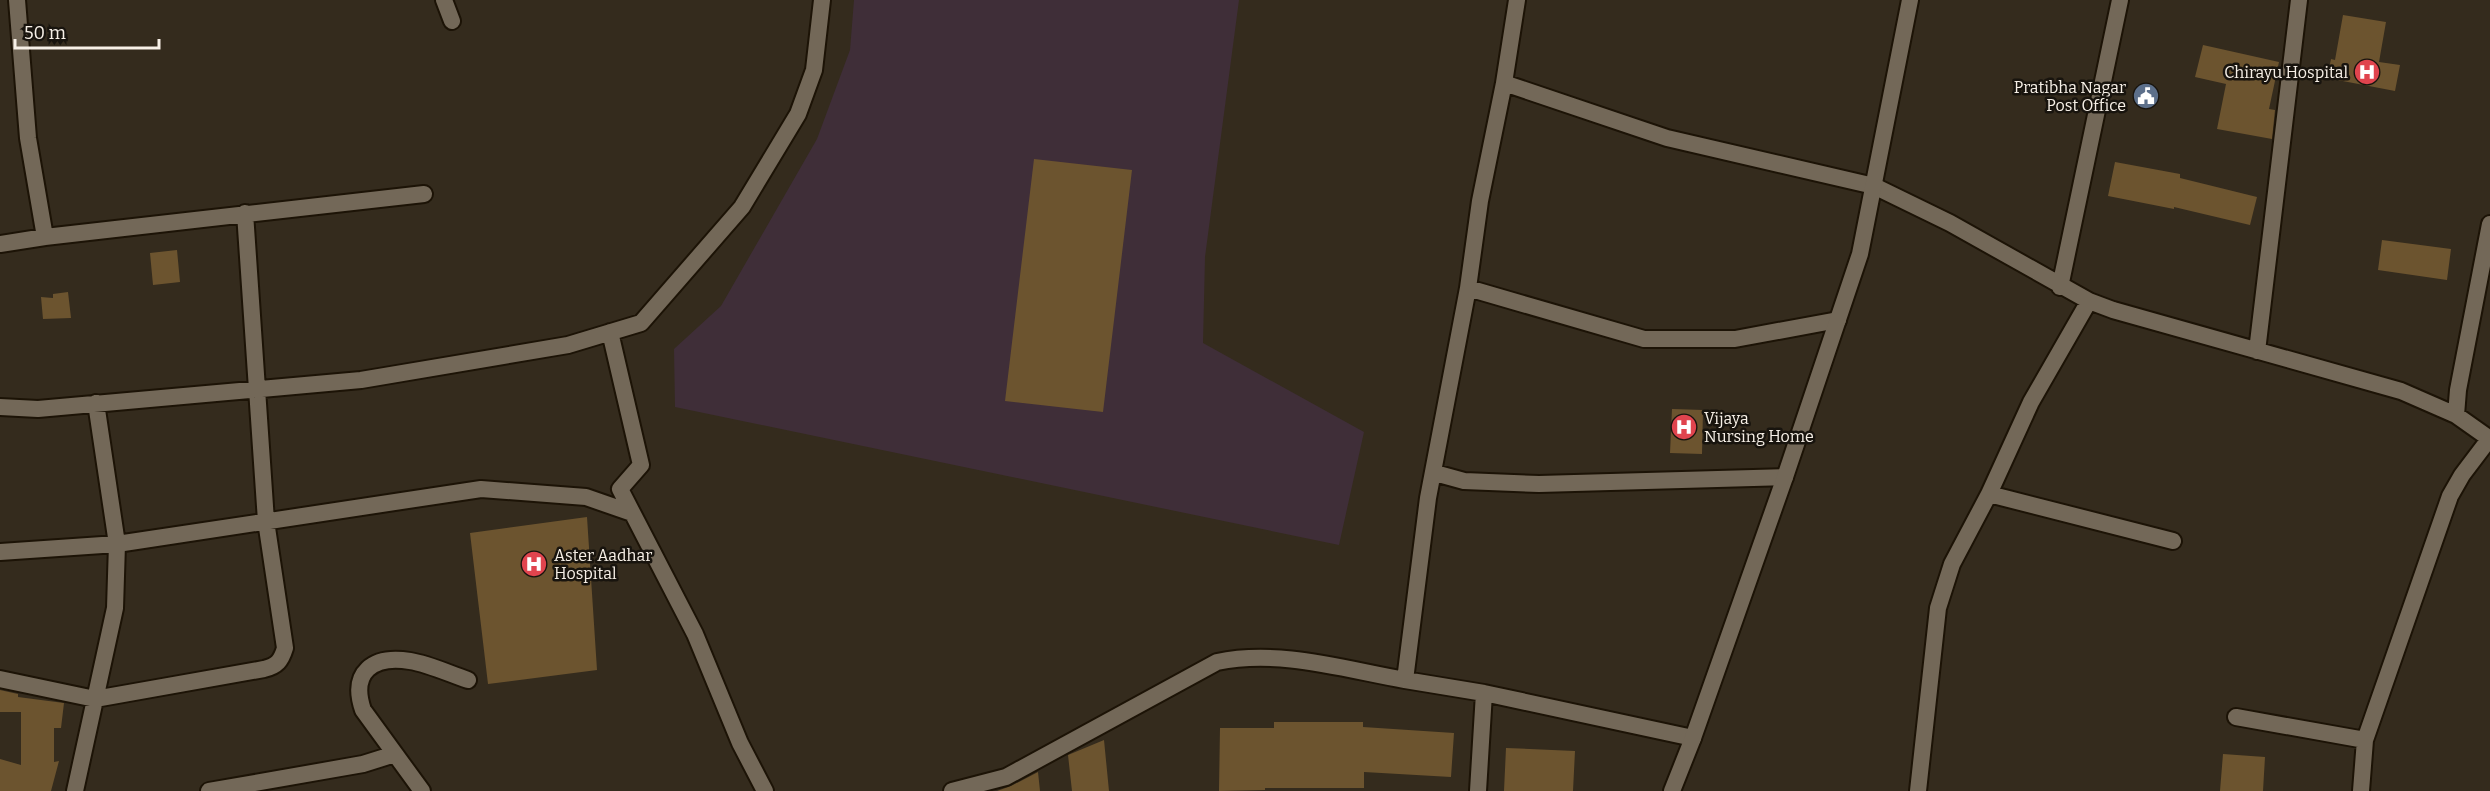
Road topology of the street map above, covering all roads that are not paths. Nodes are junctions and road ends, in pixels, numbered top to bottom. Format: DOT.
graph roads {
  1 [pos="17,0"];
  2 [pos="444,0"];
  3 [pos="822,0"];
  4 [pos="1517,0"];
  5 [pos="1910,0"];
  6 [pos="2120,0"];
  7 [pos="2300,0"];
  8 [pos="452,21"];
  9 [pos="1504,82"];
  10 [pos="1875,186"];
  11 [pos="424,194"];
  12 [pos="245,213"];
  13 [pos="2490,224"];
  14 [pos="45,237"];
  15 [pos="0,244"];
  16 [pos="2060,286"];
  17 [pos="1468,288"];
  18 [pos="2089,301"];
  19 [pos="1838,320"];
  20 [pos="610,332"];
  21 [pos="2257,351"];
  22 [pos="258,389"];
  23 [pos="96,403"];
  24 [pos="0,407"];
  25 [pos="2456,415"];
  26 [pos="2490,438"];
  27 [pos="1435,473"];
  28 [pos="1785,477"];
  29 [pos="1989,494"];
  30 [pos="632,513"];
  31 [pos="266,521"];
  32 [pos="2173,541"];
  33 [pos="117,544"];
  34 [pos="0,552"];
  35 [pos="0,679"];
  36 [pos="468,680"];
  37 [pos="1405,680"];
  38 [pos="1484,693"];
  39 [pos="95,699"];
  40 [pos="2236,717"];
  41 [pos="1693,738"];
  42 [pos="2365,740"];
  43 [pos="395,754"];
  44 [pos="959,790"];
  45 [pos="75,791"];
  46 [pos="209,791"];
  47 [pos="422,791"];
  48 [pos="765,791"];
  49 [pos="1479,791"];
  50 [pos="1672,791"];
  51 [pos="1918,791"];
  52 [pos="2361,791"];
  1 -- 14 [label="street"];
  2 -- 8 [label="street"];
  3 -- 20 [label="street"];
  4 -- 9 [label="street"];
  5 -- 10 [label="street"];
  6 -- 16 [label="street"];
  7 -- 21 [label="street"];
  9 -- 10 [label="street"];
  9 -- 17 [label="street"];
  10 -- 16 [label="street"];
  10 -- 19 [label="street"];
  11 -- 12 [label="street"];
  12 -- 14 [label="street"];
  12 -- 22 [label="street"];
  13 -- 25 [label="street"];
  14 -- 15 [label="street"];
  16 -- 18 [label="street"];
  17 -- 19 [label="street"];
  17 -- 27 [label="street"];
  18 -- 21 [label="street"];
  18 -- 29 [label="street"];
  19 -- 28 [label="street"];
  20 -- 22 [label="street"];
  20 -- 30 [label="street"];
  21 -- 25 [label="street"];
  22 -- 23 [label="street"];
  22 -- 31 [label="street"];
  23 -- 24 [label="street"];
  23 -- 33 [label="street"];
  25 -- 26 [label="street"];
  26 -- 42 [label="street"];
  27 -- 28 [label="street"];
  27 -- 37 [label="street"];
  28 -- 41 [label="street"];
  29 -- 32 [label="street"];
  29 -- 51 [label="street"];
  30 -- 31 [label="street"];
  30 -- 48 [label="street"];
  31 -- 33 [label="street"];
  31 -- 39 [label="street"];
  33 -- 34 [label="street"];
  33 -- 39 [label="street"];
  35 -- 39 [label="street"];
  36 -- 43 [label="street"];
  37 -- 38 [label="street"];
  37 -- 44 [label="street"];
  38 -- 41 [label="street"];
  38 -- 49 [label="street"];
  39 -- 45 [label="street"];
  40 -- 42 [label="street"];
  41 -- 50 [label="street"];
  42 -- 52 [label="street"];
  43 -- 46 [label="street"];
  43 -- 47 [label="street"];
}
